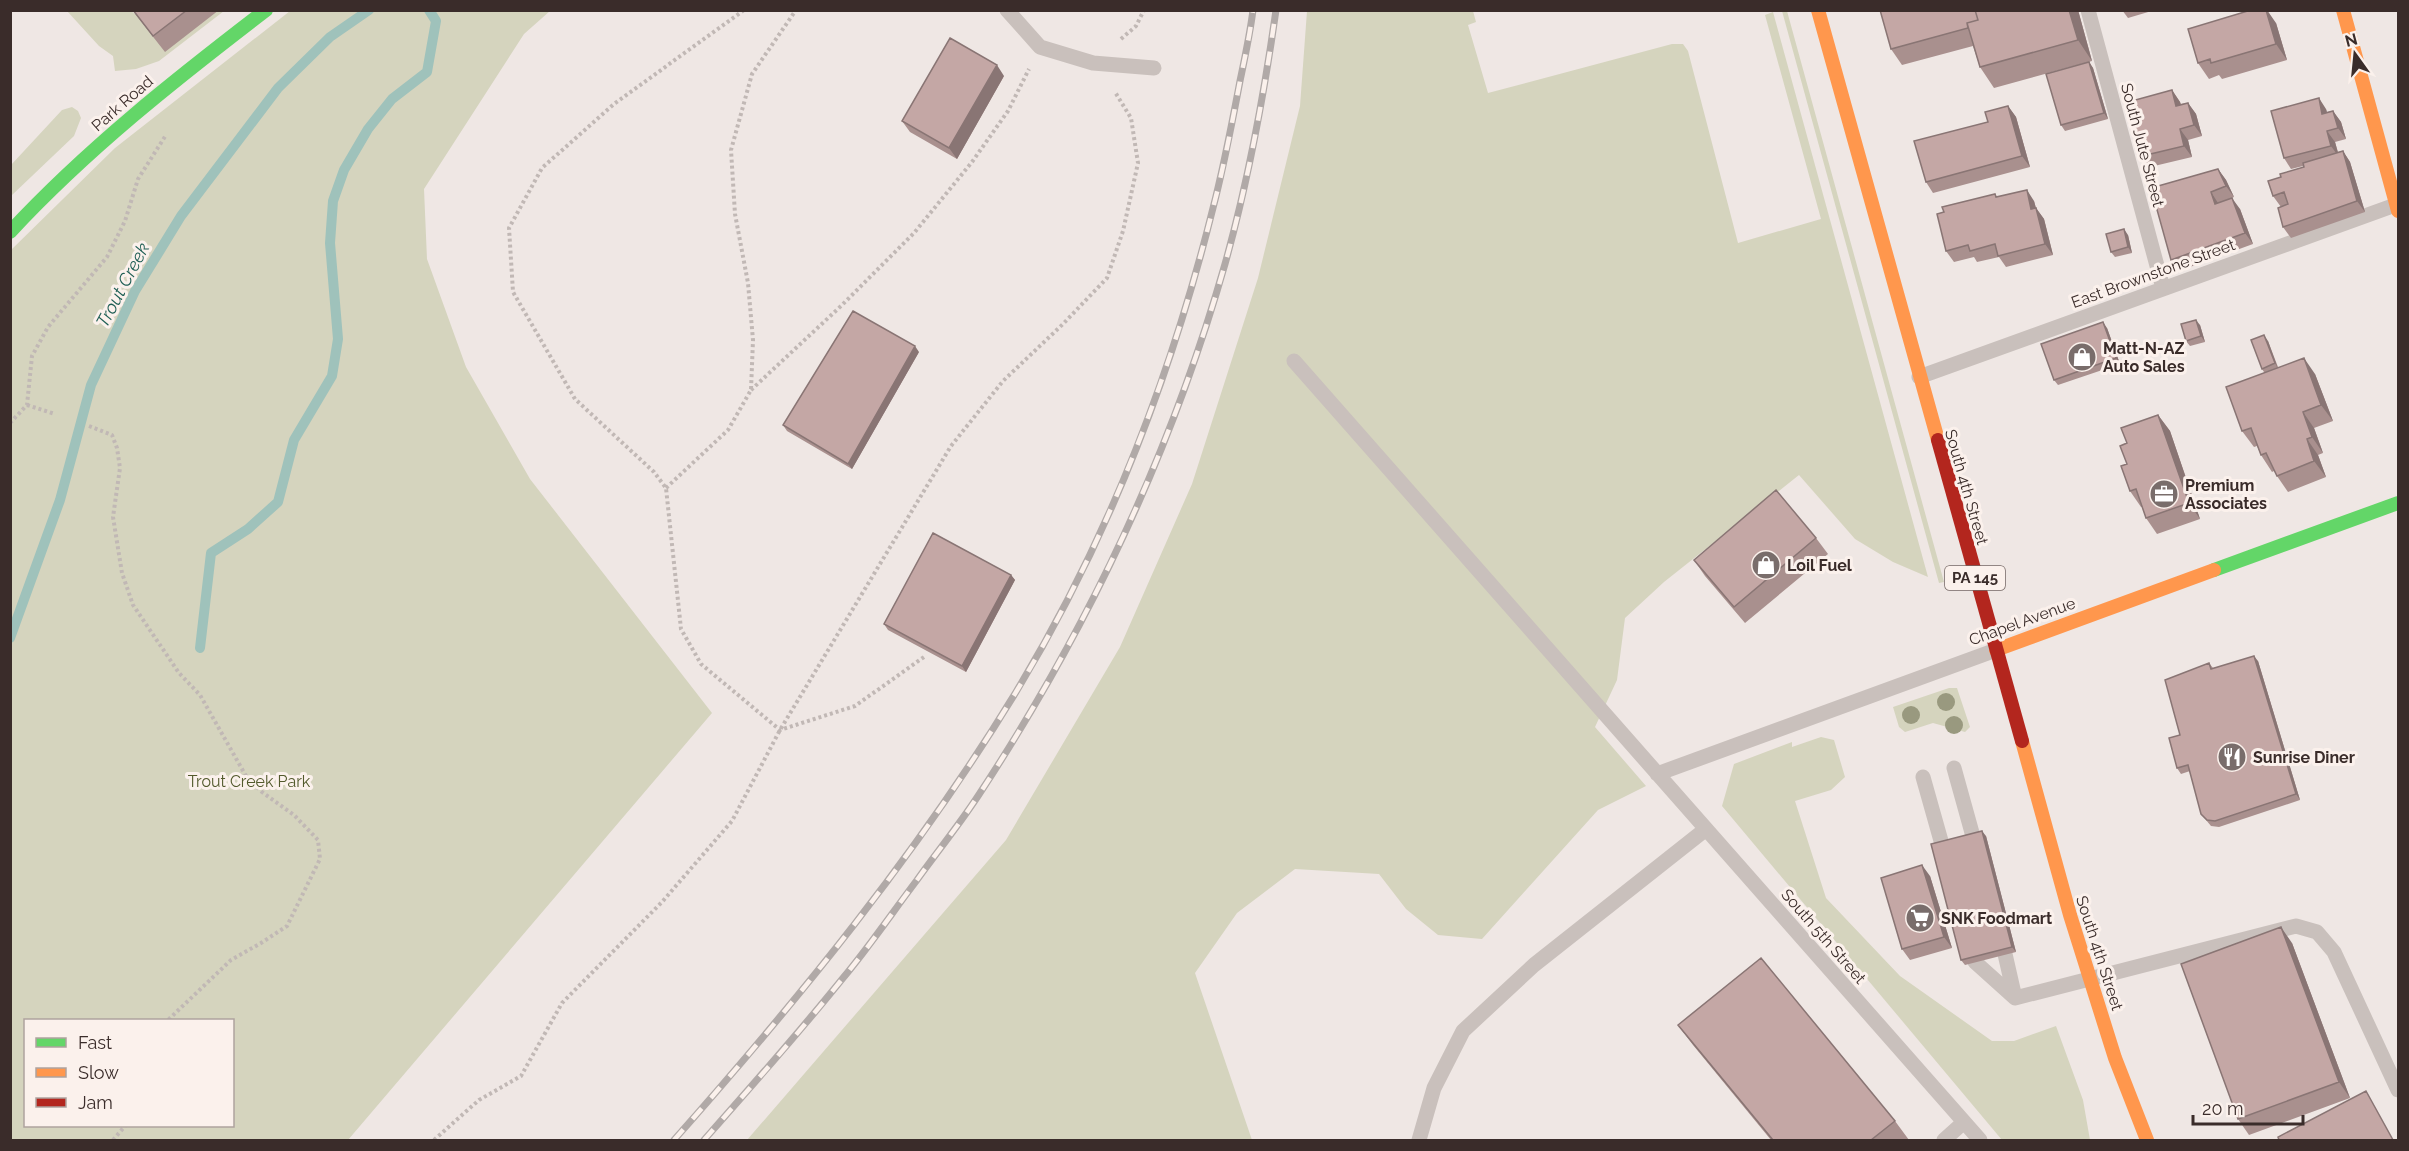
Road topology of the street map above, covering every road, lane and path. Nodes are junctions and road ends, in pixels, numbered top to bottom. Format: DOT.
graph roads {
  1 [pos="266,10"];
  2 [pos="744,10"];
  3 [pos="796,10"];
  4 [pos="1007,10"];
  5 [pos="1818,10"];
  6 [pos="2088,10"];
  7 [pos="2343,10"];
  8 [pos="1041,47"];
  9 [pos="1093,63"];
  10 [pos="1154,68"];
  11 [pos="171,128"];
  12 [pos="2398,206"];
  13 [pos="10,232"];
  14 [pos="2163,288"];
  15 [pos="1294,361"];
  16 [pos="1919,378"];
  17 [pos="751,390"];
  18 [pos="27,405"];
  19 [pos="55,414"];
  20 [pos="10,423"];
  21 [pos="89,426"];
  22 [pos="666,488"];
  23 [pos="2398,503"];
  24 [pos="1996,650"];
  25 [pos="924,657"];
  26 [pos="780,730"];
  27 [pos="1954,768"];
  28 [pos="1657,774"];
  29 [pos="1923,777"];
  30 [pos="1706,829"];
  31 [pos="1974,840"];
  32 [pos="1943,848"];
  33 [pos="2005,954"];
  34 [pos="1975,962"];
  35 [pos="2092,980"];
  36 [pos="2015,998"];
  37 [pos="169,1019"];
  38 [pos="2398,1090"];
  39 [pos="1964,1122"];
  40 [pos="123,1127"];
  41 [pos="113,1140"];
  42 [pos="434,1140"];
  43 [pos="1419,1140"];
  44 [pos="1944,1140"];
  45 [pos="1980,1140"];
  46 [pos="2147,1140"];
  1 -- 13 [label="main road, Park Road"];
  2 -- 22 [label="path"];
  3 -- 17 [label="path"];
  4 -- 8 [label="lane"];
  5 -- 16 [label="main road, South 4th Street / PA 145"];
  6 -- 14 [label="lane, South Jute Street"];
  7 -- 12 [label="main road"];
  8 -- 9 [label="lane"];
  8 -- 17 [label="path"];
  9 -- 10 [label="lane"];
  9 -- 26 [label="path"];
  11 -- 18 [label="path"];
  12 -- 14 [label="lane, East Brownstone Street"];
  14 -- 16 [label="lane, East Brownstone Street"];
  15 -- 28 [label="lane, South 5th Street"];
  16 -- 24 [label="main road, South 4th Street / PA 145"];
  17 -- 22 [label="path"];
  18 -- 19 [label="path"];
  18 -- 20 [label="path"];
  21 -- 37 [label="path"];
  22 -- 26 [label="path"];
  23 -- 24 [label="main road, Chapel Avenue"];
  24 -- 28 [label="lane, Chapel Avenue"];
  24 -- 35 [label="main road, South 4th Street / PA 145"];
  25 -- 26 [label="path"];
  26 -- 42 [label="path"];
  27 -- 31 [label="lane"];
  28 -- 30 [label="lane, South 5th Street"];
  29 -- 32 [label="lane"];
  30 -- 39 [label="lane, South 5th Street"];
  30 -- 43 [label="lane"];
  33 -- 36 [label="lane"];
  34 -- 36 [label="lane"];
  35 -- 36 [label="lane"];
  35 -- 38 [label="lane"];
  35 -- 46 [label="main road, South 4th Street / PA 145"];
  39 -- 44 [label="lane"];
  39 -- 45 [label="lane, South 5th Street"];
  40 -- 41 [label="path"];
}
